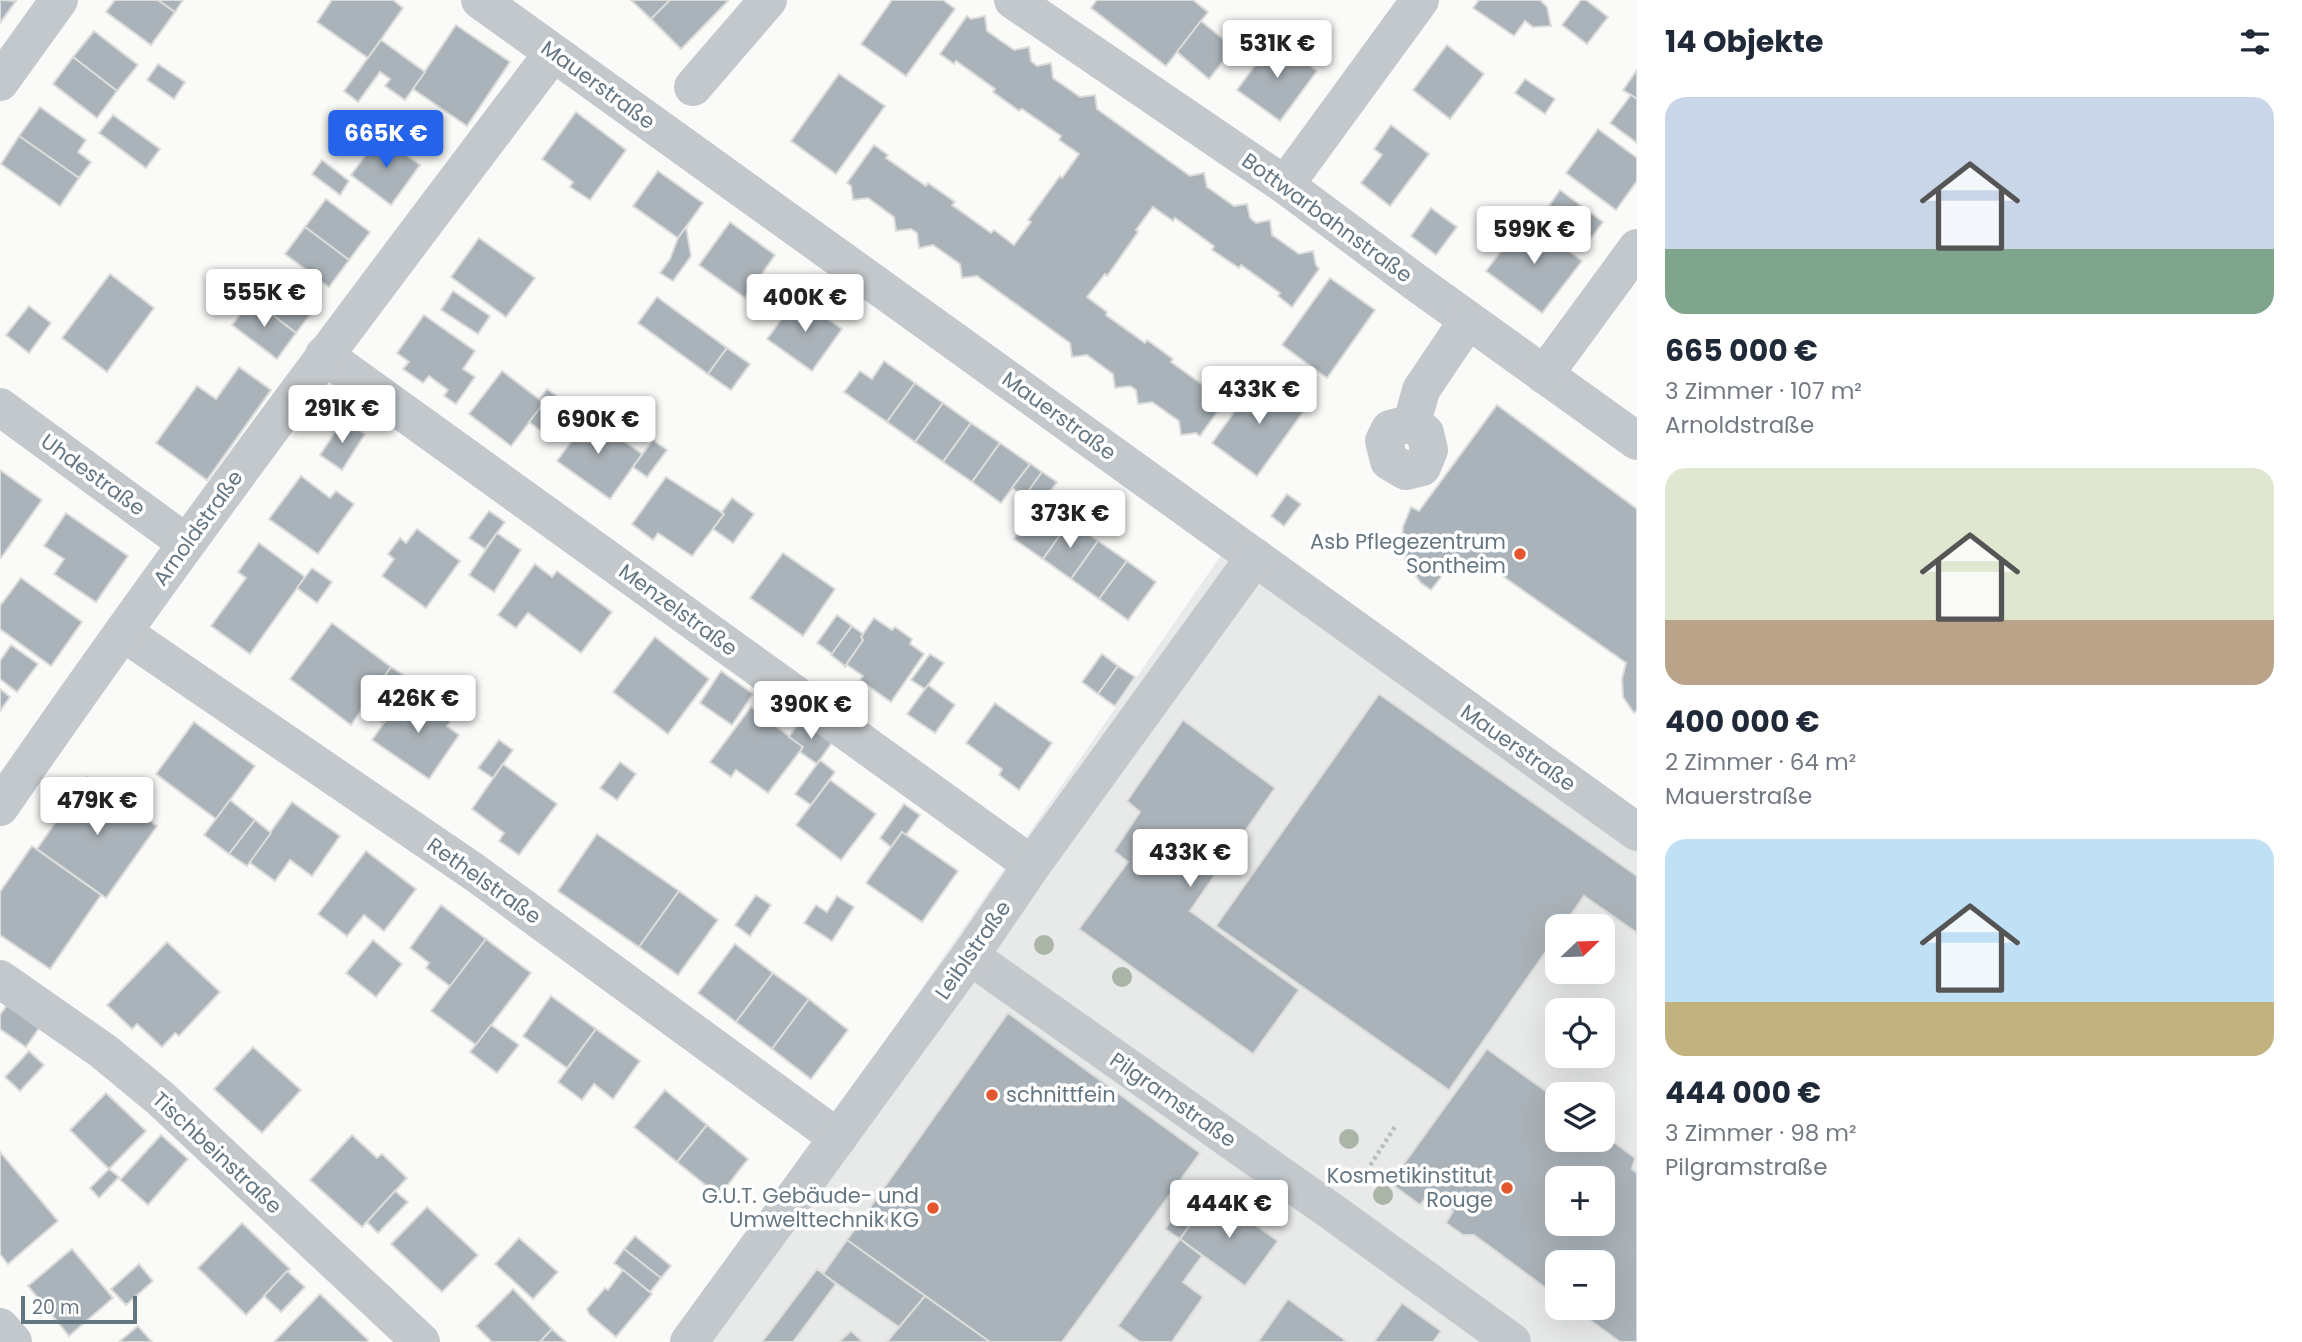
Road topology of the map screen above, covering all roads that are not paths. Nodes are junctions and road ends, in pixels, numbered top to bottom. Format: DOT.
graph roads {
  1 [pos="59,0"];
  2 [pos="481,0"];
  3 [pos="768,0"];
  4 [pos="1013,0"];
  5 [pos="1420,0"];
  6 [pos="553,53"];
  7 [pos="0,82"];
  8 [pos="693,87"];
  9 [pos="1285,185"];
  10 [pos="1637,247"];
  11 [pos="1468,320"];
  12 [pos="324,355"];
  13 [pos="1544,374"];
  14 [pos="0,407"];
  15 [pos="1412,423"];
  16 [pos="1637,441"];
  17 [pos="186,543"];
  18 [pos="1255,557"];
  19 [pos="124,633"];
  20 [pos="0,807"];
  21 [pos="1637,832"];
  22 [pos="1032,865"];
  23 [pos="970,956"];
  24 [pos="0,979"];
  25 [pos="838,1138"];
  26 [pos="0,1327"];
  27 [pos="13,1342"];
  28 [pos="421,1342"];
  29 [pos="689,1342"];
  30 [pos="1512,1342"];
  1 -- 7 [label="street"];
  2 -- 6 [label="street, Mauerstraße"];
  3 -- 8 [label="street"];
  4 -- 9 [label="street, Bottwarbahnstraße"];
  5 -- 9 [label="street"];
  6 -- 12 [label="street, Arnoldstraße"];
  6 -- 18 [label="street, Mauerstraße"];
  9 -- 11 [label="street, Bottwarbahnstraße"];
  10 -- 13 [label="street"];
  11 -- 13 [label="street, Bottwarbahnstraße"];
  11 -- 15 [label="street"];
  12 -- 17 [label="street, Arnoldstraße"];
  12 -- 22 [label="street, Menzelstraße"];
  13 -- 16 [label="street, Bottwarbahnstraße"];
  14 -- 17 [label="street, Uhdestraße"];
  17 -- 19 [label="street, Arnoldstraße"];
  18 -- 21 [label="street, Mauerstraße"];
  18 -- 22 [label="street, Leiblstraße"];
  19 -- 20 [label="street, Arnoldstraße"];
  19 -- 25 [label="street, Rethelstraße"];
  22 -- 23 [label="street, Leiblstraße"];
  23 -- 25 [label="street, Leiblstraße"];
  23 -- 30 [label="street, Pilgramstraße"];
  24 -- 28 [label="street, Tischbeinstraße"];
  25 -- 29 [label="street, Leiblstraße"];
  26 -- 27 [label="street"];
}
